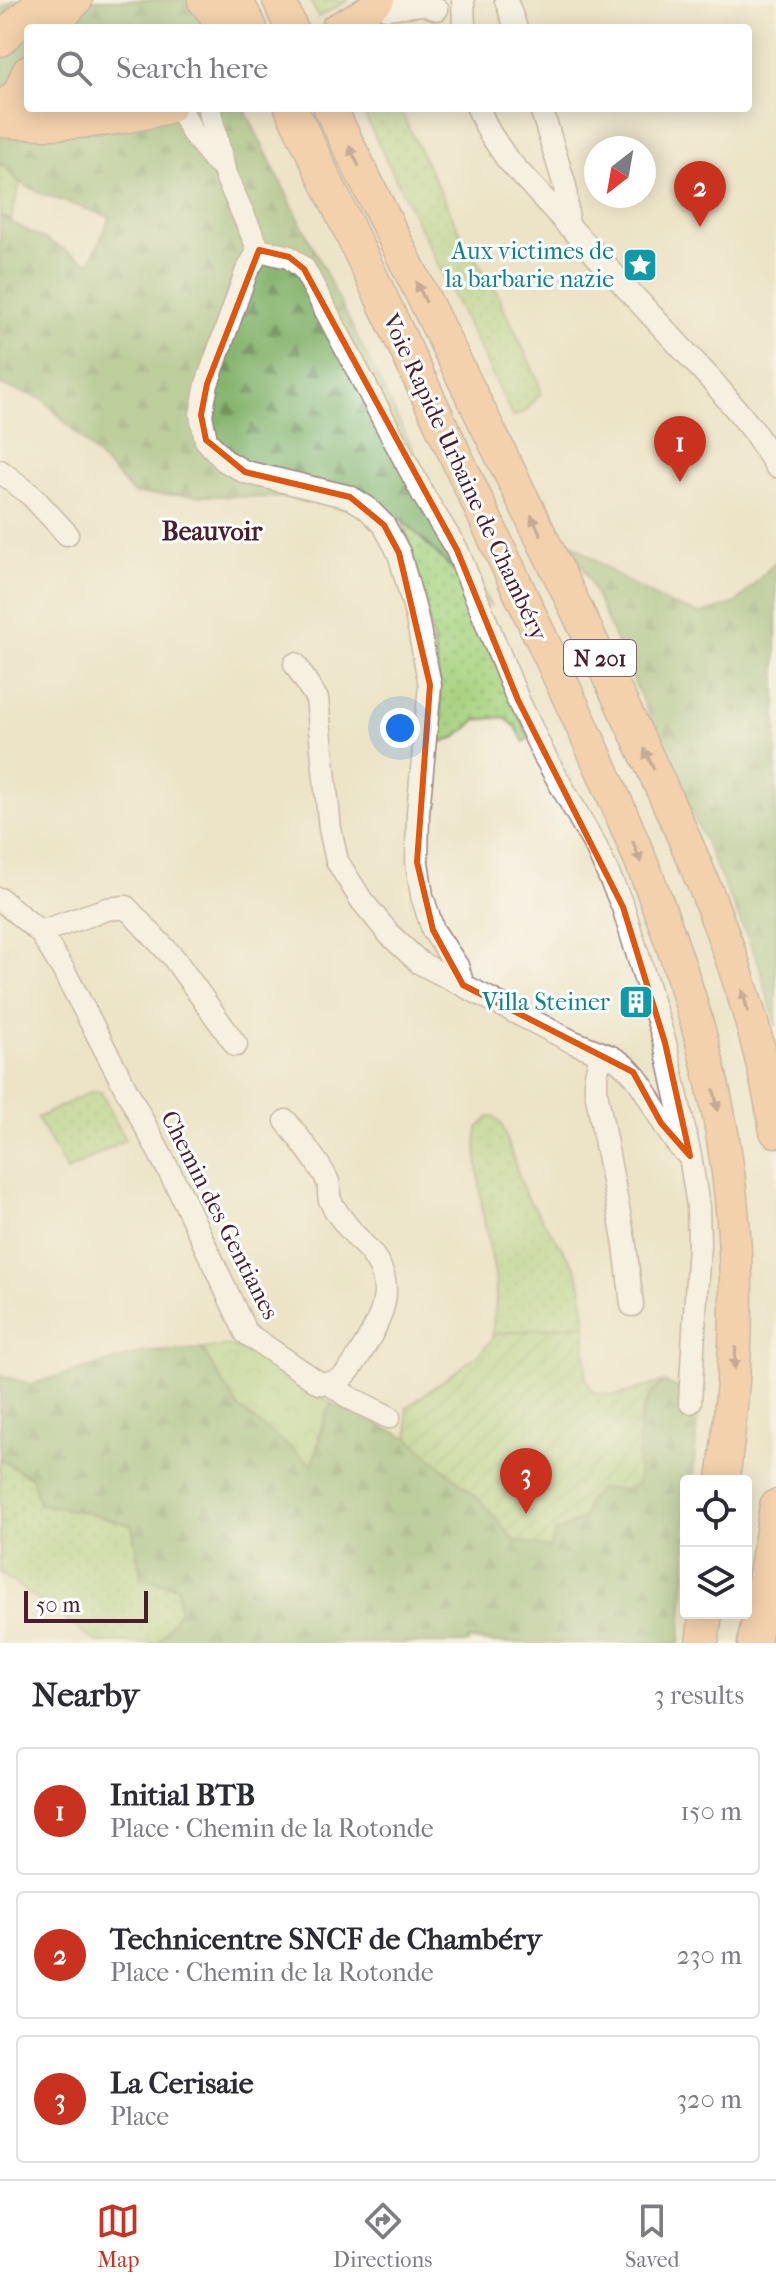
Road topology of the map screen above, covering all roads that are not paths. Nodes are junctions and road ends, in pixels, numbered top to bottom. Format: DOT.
graph roads {
  1 [pos="204,0"];
  2 [pos="236,0"];
  3 [pos="463,0"];
  4 [pos="506,0"];
  5 [pos="382,5"];
  6 [pos="440,12"];
  7 [pos="57,15"];
  8 [pos="36,24"];
  9 [pos="223,24"];
  10 [pos="249,24"];
  11 [pos="343,24"];
  12 [pos="464,24"];
  13 [pos="515,24"];
  14 [pos="24,29"];
  15 [pos="0,40"];
  16 [pos="24,82"];
  17 [pos="7,110"];
  18 [pos="152,112"];
  19 [pos="182,112"];
  20 [pos="210,112"];
  21 [pos="278,112"];
  22 [pos="293,112"];
  23 [pos="332,112"];
  24 [pos="480,112"];
  25 [pos="542,112"];
  26 [pos="225,174"];
  27 [pos="344,217"];
  28 [pos="568,226"];
  29 [pos="259,250"];
  30 [pos="770,436"];
  31 [pos="776,466"];
  32 [pos="0,471"];
  33 [pos="67,534"];
  34 [pos="295,664"];
  35 [pos="0,899"];
  36 [pos="40,932"];
  37 [pos="463,985"];
  38 [pos="236,1045"];
  39 [pos="601,1053"];
  40 [pos="286,1121"];
  41 [pos="776,1131"];
  42 [pos="690,1156"];
  43 [pos="632,1305"];
  44 [pos="330,1384"];
  45 [pos="690,1402"];
  46 [pos="389,1417"];
  47 [pos="724,1475"];
  48 [pos="776,1506"];
  49 [pos="705,1619"];
  50 [pos="702,1643"];
  51 [pos="754,1643"];
  1 -- 9 [label="highway"];
  2 -- 10 [label="highway"];
  3 -- 12 [label="street"];
  4 -- 13 [label="street"];
  5 -- 6 [label="street"];
  5 -- 11 [label="main road"];
  7 -- 8 [label="highway"];
  14 -- 15 [label="highway"];
  16 -- 17 [label="highway"];
  17 -- 18 [label="main road"];
  19 -- 26 [label="street"];
  20 -- 26 [label="street"];
  21 -- 27 [label="highway"];
  22 -- 27 [label="highway, N 201"];
  41 -- 23 [label="highway, Voie Rapide Urbaine de Chambéry / N 201, one-way"];
  24 -- 28 [label="street"];
  25 -- 28 [label="street"];
  26 -- 29 [label="street"];
  27 -- 47 [label="highway, Voie Rapide Urbaine de Chambéry / N 201, one-way"];
  28 -- 30 [label="street"];
  29 -- 37 [label="street"];
  29 -- 42 [label="street"];
  30 -- 31 [label="street"];
  32 -- 33 [label="street"];
  34 -- 37 [label="street"];
  35 -- 36 [label="street, Chemin des Gentianes"];
  36 -- 38 [label="street"];
  36 -- 44 [label="street, Chemin des Gentianes"];
  37 -- 39 [label="street"];
  39 -- 42 [label="street"];
  39 -- 43 [label="street"];
  40 -- 44 [label="street"];
  42 -- 45 [label="street"];
  44 -- 46 [label="street, Chemin des Gentianes"];
  48 -- 51 [label="highway"];
  49 -- 50 [label="highway"];
}
